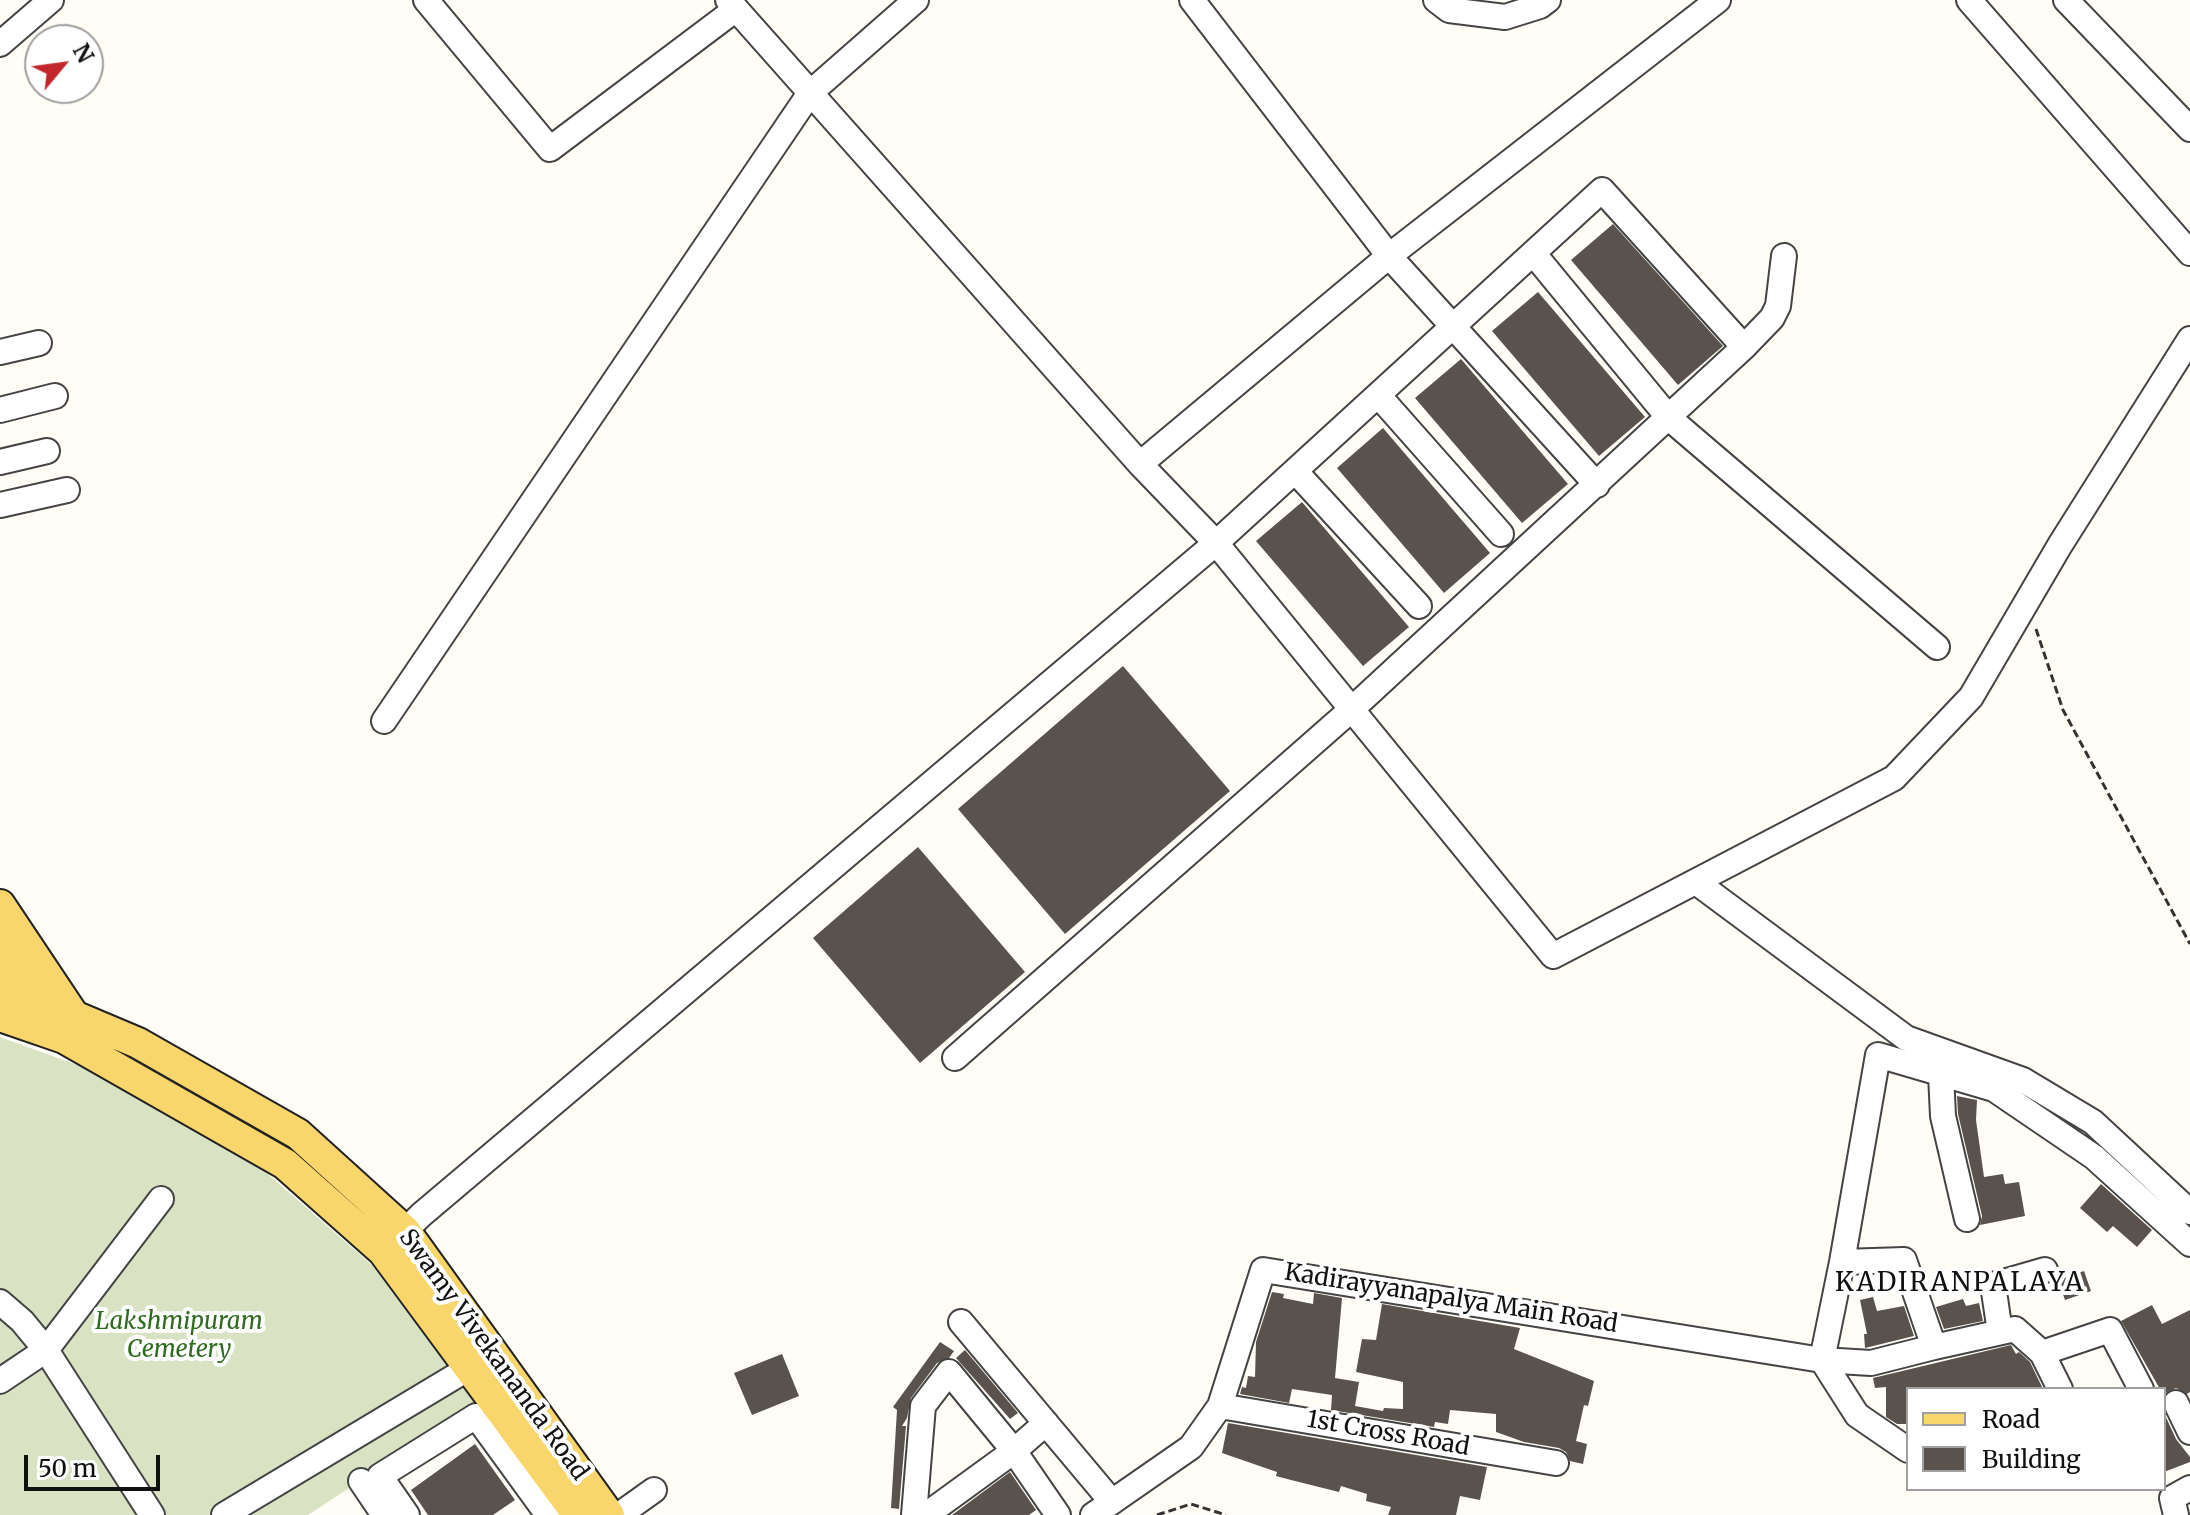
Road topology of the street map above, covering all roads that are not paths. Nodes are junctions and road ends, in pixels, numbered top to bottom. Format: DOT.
graph roads {
  1 [pos="51,0"];
  2 [pos="426,0"];
  3 [pos="916,0"];
  4 [pos="1192,0"];
  5 [pos="1436,0"];
  6 [pos="1548,0"];
  7 [pos="1718,0"];
  8 [pos="1969,0"];
  9 [pos="2066,0"];
  10 [pos="732,4"];
  11 [pos="0,44"];
  12 [pos="810,93"];
  13 [pos="2190,129"];
  14 [pos="1533,253"];
  15 [pos="2190,253"];
  16 [pos="1389,256"];
  17 [pos="1784,256"];
  18 [pos="1453,327"];
  19 [pos="2190,339"];
  20 [pos="39,343"];
  21 [pos="1744,347"];
  22 [pos="0,352"];
  23 [pos="1378,395"];
  24 [pos="55,396"];
  25 [pos="0,410"];
  26 [pos="1669,418"];
  27 [pos="47,451"];
  28 [pos="0,462"];
  29 [pos="1140,464"];
  30 [pos="1295,471"];
  31 [pos="1597,485"];
  32 [pos="67,490"];
  33 [pos="0,505"];
  34 [pos="1501,534"];
  35 [pos="1216,543"];
  36 [pos="1419,606"];
  37 [pos="1937,647"];
  38 [pos="1352,709"];
  39 [pos="384,721"];
  40 [pos="1696,882"];
  41 [pos="0,905"];
  42 [pos="0,947"];
  43 [pos="0,989"];
  44 [pos="0,1016"];
  45 [pos="37,1016"];
  46 [pos="69,1027"];
  47 [pos="955,1058"];
  48 [pos="1941,1074"];
  49 [pos="161,1199"];
  50 [pos="2190,1212"];
  51 [pos="1967,1219"];
  52 [pos="405,1231"];
  53 [pos="2190,1244"];
  54 [pos="1842,1262"];
  55 [pos="2045,1270"];
  56 [pos="0,1302"];
  57 [pos="961,1322"];
  58 [pos="2000,1332"];
  59 [pos="1934,1347"];
  60 [pos="46,1350"];
  61 [pos="2042,1353"];
  62 [pos="1822,1360"];
  63 [pos="469,1368"];
  64 [pos="0,1381"];
  65 [pos="2059,1387"];
  66 [pos="2140,1387"];
  67 [pos="2177,1402"];
  68 [pos="1220,1406"];
  69 [pos="1046,1423"];
  70 [pos="2190,1432"];
  71 [pos="1906,1449"];
  72 [pos="1014,1451"];
  73 [pos="1556,1463"];
  74 [pos="361,1481"];
  75 [pos="2190,1488"];
  76 [pos="654,1490"];
  77 [pos="1103,1508"];
  78 [pos="152,1515"];
  79 [pos="224,1515"];
  80 [pos="384,1515"];
  81 [pos="407,1515"];
  82 [pos="548,1515"];
  83 [pos="578,1515"];
  84 [pos="609,1515"];
  85 [pos="619,1515"];
  86 [pos="914,1515"];
  87 [pos="926,1515"];
  88 [pos="1058,1515"];
  89 [pos="2176,1515"];
  1 -- 11 [label="street"];
  2 -- 10 [label="street"];
  3 -- 12 [label="street"];
  4 -- 16 [label="street"];
  5 -- 6 [label="street"];
  7 -- 16 [label="street"];
  8 -- 15 [label="street"];
  9 -- 13 [label="street"];
  10 -- 12 [label="street"];
  12 -- 29 [label="street"];
  12 -- 39 [label="street"];
  14 -- 18 [label="street"];
  14 -- 21 [label="street"];
  14 -- 26 [label="street"];
  16 -- 18 [label="street"];
  16 -- 29 [label="street"];
  17 -- 21 [label="street"];
  18 -- 23 [label="street"];
  18 -- 31 [label="street"];
  19 -- 40 [label="street"];
  20 -- 22 [label="street"];
  21 -- 26 [label="street"];
  23 -- 30 [label="street"];
  23 -- 34 [label="street"];
  24 -- 25 [label="street"];
  26 -- 31 [label="street"];
  26 -- 37 [label="street"];
  27 -- 28 [label="street"];
  29 -- 35 [label="street"];
  30 -- 35 [label="street"];
  30 -- 36 [label="street"];
  31 -- 38 [label="street"];
  32 -- 33 [label="street"];
  35 -- 38 [label="street"];
  35 -- 52 [label="street"];
  38 -- 40 [label="street"];
  38 -- 47 [label="street"];
  40 -- 50 [label="street"];
  41 -- 46 [label="main road"];
  42 -- 45 [label="main road"];
  43 -- 45 [label="main road, Swamy Vivekananda Road"];
  44 -- 45 [label="main road, Swamy Vivekananda Road"];
  45 -- 46 [label="main road, Swamy Vivekananda Road"];
  46 -- 52 [label="main road, Swamy Vivekananda Road"];
  46 -- 63 [label="main road, Swamy Vivekananda Road"];
  48 -- 51 [label="street"];
  48 -- 53 [label="street"];
  48 -- 54 [label="street"];
  49 -- 60 [label="street"];
  52 -- 84 [label="main road, Swamy Vivekananda Road"];
  54 -- 59 [label="street"];
  54 -- 62 [label="street"];
  55 -- 58 [label="street"];
  56 -- 60 [label="street"];
  57 -- 69 [label="street"];
  58 -- 59 [label="street"];
  58 -- 61 [label="street"];
  59 -- 62 [label="street"];
  60 -- 64 [label="street"];
  60 -- 78 [label="street"];
  61 -- 65 [label="street"];
  61 -- 66 [label="street"];
  62 -- 68 [label="street, Kadirayyanapalya Main Road"];
  62 -- 71 [label="street"];
  63 -- 79 [label="street"];
  63 -- 83 [label="main road, Swamy Vivekananda Road"];
  67 -- 70 [label="street"];
  68 -- 73 [label="street, 1st Cross Road"];
  68 -- 77 [label="street, Kadirayyanapalya Main Road"];
  69 -- 72 [label="street"];
  69 -- 77 [label="street"];
  72 -- 86 [label="street"];
  72 -- 87 [label="street"];
  72 -- 88 [label="street"];
  74 -- 80 [label="street"];
  75 -- 89 [label="street"];
  76 -- 85 [label="street"];
  81 -- 82 [label="street"];
}
